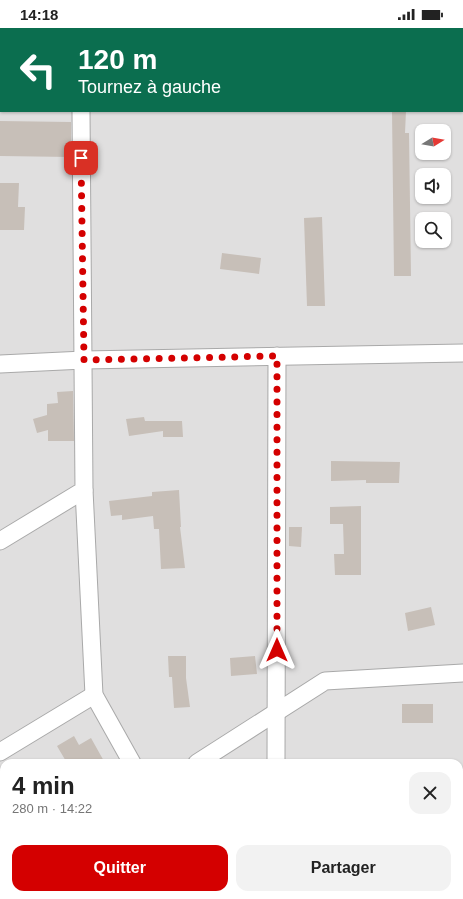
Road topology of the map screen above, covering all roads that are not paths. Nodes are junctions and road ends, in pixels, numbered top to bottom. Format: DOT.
graph roads {
  1 [pos="81,112"];
  2 [pos="463,352"];
  3 [pos="277,356"];
  4 [pos="84,360"];
  5 [pos="0,364"];
  6 [pos="84,490"];
  7 [pos="0,541"];
  8 [pos="463,673"];
  9 [pos="94,695"];
  10 [pos="276,712"];
  11 [pos="0,752"];
  12 [pos="130,759"];
  13 [pos="203,759"];
  14 [pos="276,759"];
  1 -- 4 [label="street"];
  2 -- 3 [label="street"];
  3 -- 4 [label="street"];
  3 -- 10 [label="street"];
  4 -- 5 [label="street"];
  4 -- 6 [label="street"];
  6 -- 7 [label="street"];
  6 -- 9 [label="street"];
  8 -- 10 [label="street"];
  9 -- 11 [label="street"];
  9 -- 12 [label="street"];
  10 -- 13 [label="street"];
  10 -- 14 [label="street"];
}
